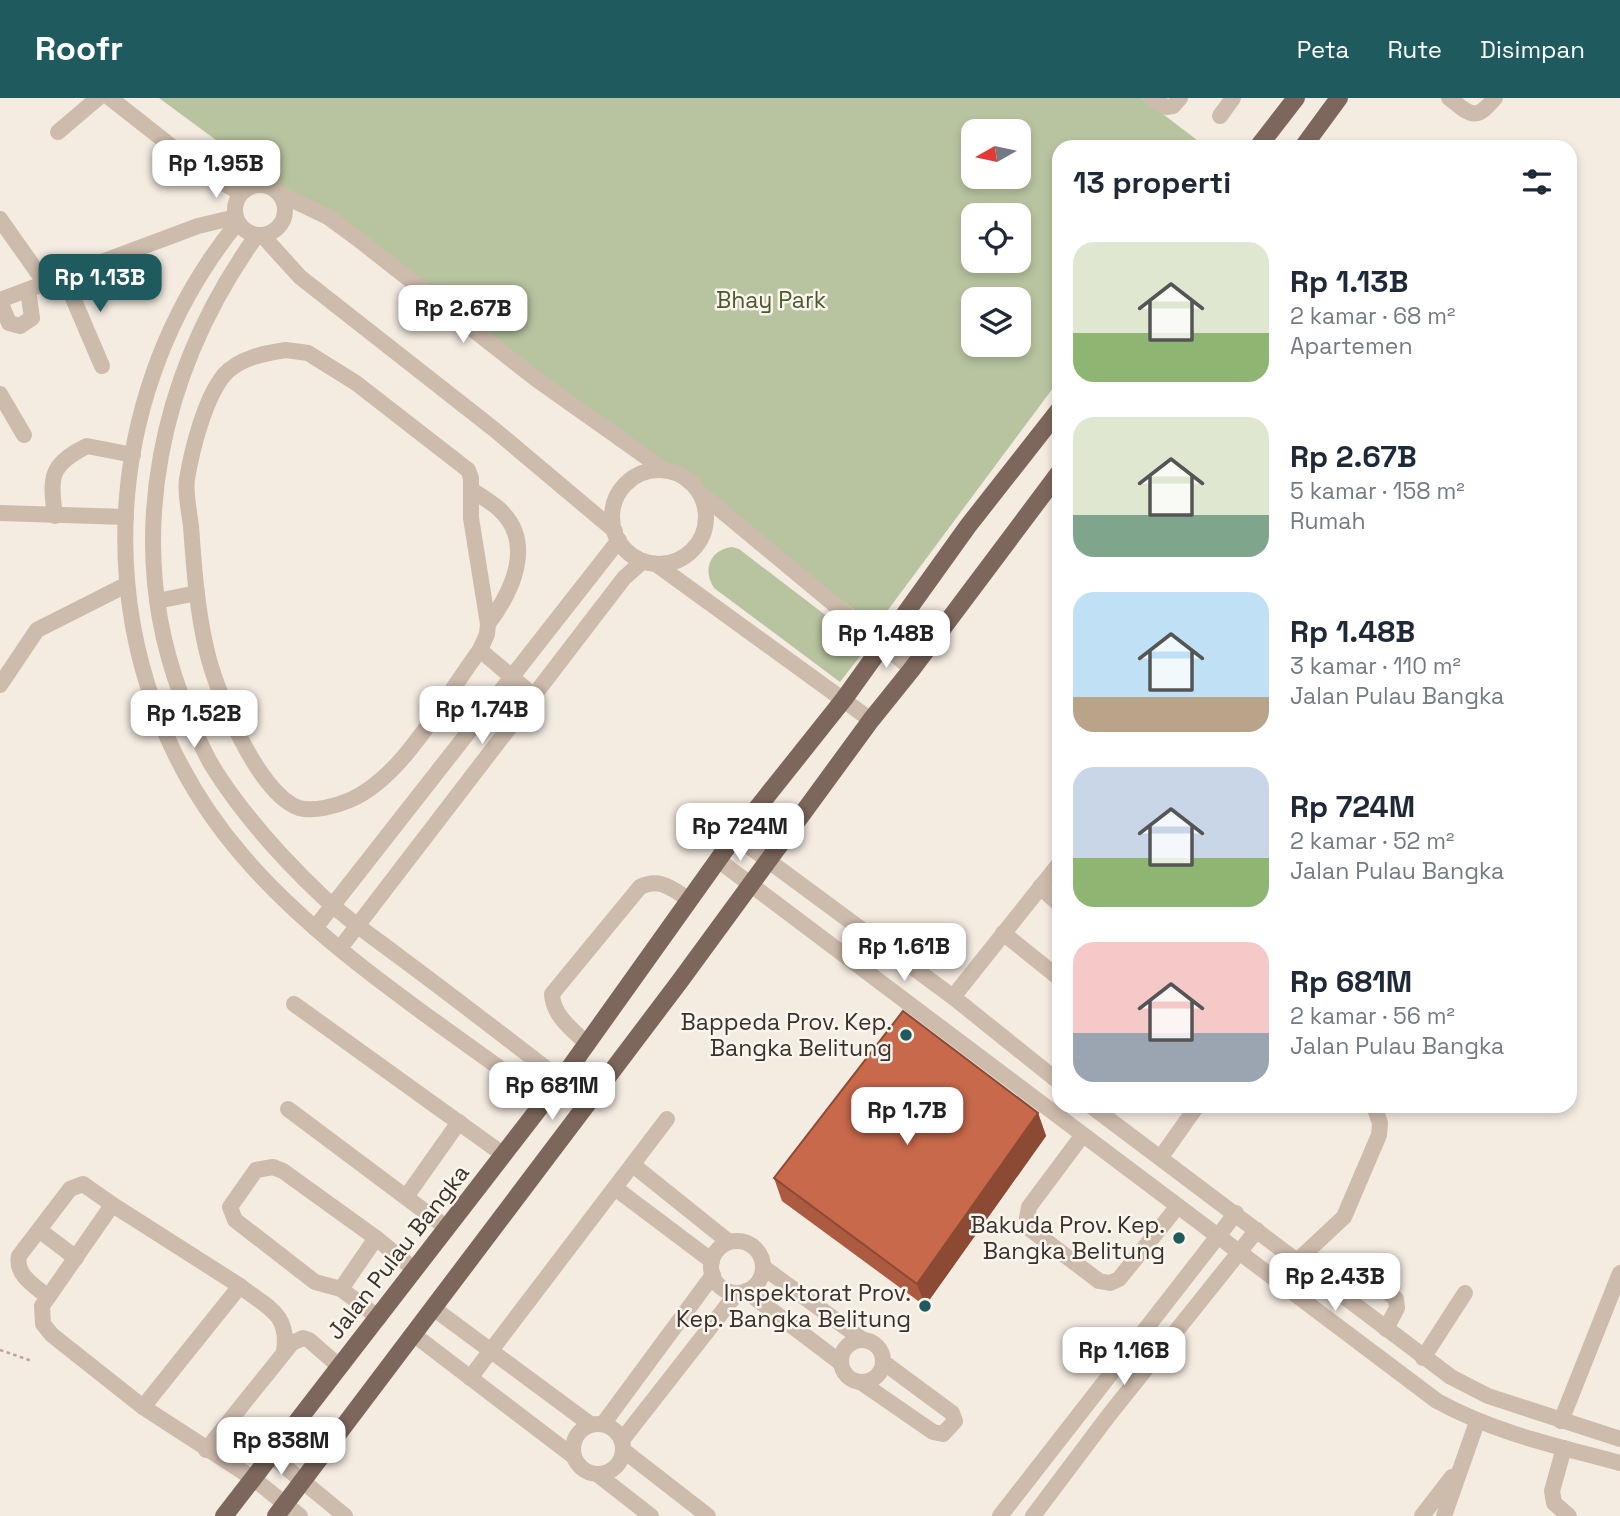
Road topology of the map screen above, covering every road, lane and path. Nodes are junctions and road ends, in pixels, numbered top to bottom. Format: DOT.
graph roads {
  1 [pos="98,98"];
  2 [pos="110,98"];
  3 [pos="1152,98"];
  4 [pos="1180,98"];
  5 [pos="1233,98"];
  6 [pos="1296,98"];
  7 [pos="1339,98"];
  8 [pos="1449,98"];
  9 [pos="1494,98"];
  10 [pos="1220,116"];
  11 [pos="58,132"];
  12 [pos="1263,140"];
  13 [pos="1308,140"];
  14 [pos="241,193"];
  15 [pos="280,194"];
  16 [pos="0,219"];
  17 [pos="237,219"];
  18 [pos="260,235"];
  19 [pos="64,277"];
  20 [pos="46,284"];
  21 [pos="27,290"];
  22 [pos="0,300"];
  23 [pos="102,366"];
  24 [pos="0,394"];
  25 [pos="1052,419"];
  26 [pos="24,435"];
  27 [pos="133,455"];
  28 [pos="663,470"];
  29 [pos="1052,482"];
  30 [pos="472,490"];
  31 [pos="700,493"];
  32 [pos="0,513"];
  33 [pos="55,516"];
  34 [pos="126,517"];
  35 [pos="617,536"];
  36 [pos="650,562"];
  37 [pos="126,585"];
  38 [pos="197,593"];
  39 [pos="157,601"];
  40 [pos="488,624"];
  41 [pos="882,644"];
  42 [pos="480,650"];
  43 [pos="912,669"];
  44 [pos="512,677"];
  45 [pos="0,685"];
  46 [pos="534,696"];
  47 [pos="844,699"];
  48 [pos="871,720"];
  49 [pos="736,836"];
  50 [pos="718,860"];
  51 [pos="767,860"];
  52 [pos="1052,872"];
  53 [pos="751,883"];
  54 [pos="1040,887"];
  55 [pos="1052,898"];
  56 [pos="690,900"];
  57 [pos="334,906"];
  58 [pos="358,925"];
  59 [pos="315,928"];
  60 [pos="1003,933"];
  61 [pos="341,947"];
  62 [pos="1052,967"];
  63 [pos="953,997"];
  64 [pos="294,1004"];
  65 [pos="587,1044"];
  66 [pos="1052,1076"];
  67 [pos="561,1080"];
  68 [pos="544,1100"];
  69 [pos="288,1109"];
  70 [pos="1101,1113"];
  71 [pos="1192,1113"];
  72 [pos="1376,1113"];
  73 [pos="667,1119"];
  74 [pos="458,1122"];
  75 [pos="1082,1136"];
  76 [pos="504,1155"];
  77 [pos="1161,1157"];
  78 [pos="632,1165"];
  79 [pos="615,1188"];
  80 [pos="406,1197"];
  81 [pos="113,1205"];
  82 [pos="1178,1206"];
  83 [pos="1236,1213"];
  84 [pos="447,1228"];
  85 [pos="38,1230"];
  86 [pos="1257,1230"];
  87 [pos="1219,1236"];
  88 [pos="376,1238"];
  89 [pos="729,1242"];
  90 [pos="1240,1252"];
  91 [pos="76,1258"];
  92 [pos="1297,1261"];
  93 [pos="762,1267"];
  94 [pos="712,1268"];
  95 [pos="415,1270"];
  96 [pos="1620,1273"];
  97 [pos="240,1286"];
  98 [pos="1330,1286"];
  99 [pos="341,1289"];
  100 [pos="742,1292"];
  101 [pos="1465,1293"];
  102 [pos="48,1297"];
  103 [pos="433,1308"];
  104 [pos="379,1318"];
  105 [pos="1386,1329"];
  106 [pos="412,1334"];
  107 [pos="863,1340"];
  108 [pos="0,1350"];
  109 [pos="284,1351"];
  110 [pos="490,1351"];
  111 [pos="1423,1358"];
  112 [pos="32,1361"];
  113 [pos="883,1362"];
  114 [pos="841,1363"];
  115 [pos="340,1367"];
  116 [pos="470,1378"];
  117 [pos="862,1382"];
  118 [pos="142,1407"];
  119 [pos="1561,1421"];
  120 [pos="1477,1422"];
  121 [pos="596,1424"];
  122 [pos="1620,1439"];
  123 [pos="622,1445"];
  124 [pos="1564,1448"];
  125 [pos="206,1450"];
  126 [pos="272,1455"];
  127 [pos="573,1456"];
  128 [pos="1620,1463"];
  129 [pos="1460,1467"];
  130 [pos="597,1474"];
  131 [pos="254,1479"];
  132 [pos="302,1481"];
  133 [pos="280,1510"];
  134 [pos="224,1516"];
  135 [pos="300,1516"];
  136 [pos="345,1516"];
  137 [pos="651,1516"];
  138 [pos="708,1516"];
  139 [pos="1000,1516"];
  140 [pos="1033,1516"];
  141 [pos="1422,1516"];
  142 [pos="1444,1516"];
  143 [pos="1569,1516"];
  1 -- 11 [label="street"];
  2 -- 14 [label="street"];
  3 -- 4 [label="street"];
  5 -- 10 [label="street"];
  6 -- 12 [label="main road"];
  7 -- 13 [label="main road"];
  8 -- 9 [label="street"];
  14 -- 15 [label="street"];
  14 -- 17 [label="street"];
  15 -- 18 [label="street"];
  15 -- 28 [label="street"];
  16 -- 20 [label="street"];
  17 -- 18 [label="street"];
  17 -- 19 [label="street"];
  17 -- 27 [label="street"];
  18 -- 35 [label="street"];
  18 -- 39 [label="street"];
  19 -- 20 [label="street"];
  19 -- 23 [label="street"];
  20 -- 21 [label="street"];
  21 -- 22 [label="street"];
  21 -- 22 [label="street"];
  24 -- 26 [label="street"];
  25 -- 41 [label="main road, Jalan Pulau Bangka"];
  27 -- 33 [label="street"];
  27 -- 34 [label="street"];
  28 -- 31 [label="street"];
  28 -- 35 [label="street"];
  29 -- 43 [label="main road"];
  30 -- 38 [label="street"];
  30 -- 40 [label="street"];
  30 -- 40 [label="street"];
  31 -- 36 [label="street"];
  31 -- 41 [label="street"];
  32 -- 33 [label="street"];
  33 -- 34 [label="street"];
  34 -- 37 [label="street"];
  35 -- 36 [label="street"];
  35 -- 44 [label="street"];
  36 -- 46 [label="street"];
  36 -- 47 [label="street"];
  37 -- 45 [label="street"];
  37 -- 59 [label="street"];
  38 -- 39 [label="street"];
  38 -- 42 [label="street"];
  39 -- 57 [label="street"];
  40 -- 42 [label="street"];
  41 -- 43 [label="street"];
  41 -- 47 [label="main road, Jalan Pulau Bangka"];
  42 -- 44 [label="street"];
  43 -- 48 [label="main road"];
  44 -- 46 [label="street"];
  44 -- 57 [label="street"];
  46 -- 58 [label="street"];
  47 -- 48 [label="street"];
  47 -- 49 [label="main road, Jalan Pulau Bangka"];
  48 -- 51 [label="main road"];
  49 -- 50 [label="main road, Jalan Pulau Bangka"];
  49 -- 51 [label="street"];
  50 -- 53 [label="street"];
  50 -- 56 [label="main road, Jalan Pulau Bangka"];
  51 -- 53 [label="main road"];
  51 -- 63 [label="street"];
  52 -- 54 [label="street"];
  53 -- 75 [label="street"];
  53 -- 103 [label="main road"];
  54 -- 55 [label="street"];
  54 -- 60 [label="street"];
  56 -- 65 [label="main road, Jalan Pulau Bangka"];
  56 -- 65 [label="street"];
  57 -- 58 [label="street"];
  57 -- 59 [label="street"];
  58 -- 61 [label="street"];
  58 -- 67 [label="street"];
  59 -- 61 [label="street"];
  60 -- 62 [label="street"];
  60 -- 63 [label="street"];
  61 -- 68 [label="street"];
  63 -- 66 [label="street"];
  64 -- 74 [label="street"];
  65 -- 67 [label="main road, Jalan Pulau Bangka"];
  67 -- 68 [label="main road, Jalan Pulau Bangka"];
  68 -- 76 [label="main road, Jalan Pulau Bangka"];
  69 -- 80 [label="street"];
  70 -- 77 [label="street"];
  71 -- 77 [label="street"];
  72 -- 92 [label="street"];
  73 -- 78 [label="street"];
  74 -- 76 [label="street"];
  74 -- 80 [label="street"];
  75 -- 82 [label="street"];
  75 -- 82 [label="street"];
  76 -- 84 [label="main road, Jalan Pulau Bangka"];
  77 -- 83 [label="street"];
  78 -- 79 [label="street"];
  78 -- 89 [label="street"];
  79 -- 94 [label="street"];
  79 -- 110 [label="street"];
  80 -- 84 [label="street"];
  81 -- 85 [label="street"];
  81 -- 91 [label="street"];
  81 -- 97 [label="street"];
  82 -- 87 [label="street"];
  83 -- 86 [label="street"];
  83 -- 87 [label="street"];
  84 -- 95 [label="main road, Jalan Pulau Bangka"];
  85 -- 91 [label="street"];
  85 -- 102 [label="street"];
  86 -- 90 [label="street"];
  86 -- 92 [label="street"];
  87 -- 90 [label="street"];
  87 -- 139 [label="street"];
  88 -- 95 [label="street"];
  88 -- 99 [label="street"];
  88 -- 99 [label="street"];
  89 -- 93 [label="street"];
  89 -- 94 [label="street"];
  90 -- 120 [label="street"];
  90 -- 140 [label="street"];
  91 -- 102 [label="street"];
  92 -- 98 [label="street"];
  93 -- 100 [label="street"];
  93 -- 107 [label="street"];
  94 -- 100 [label="street"];
  94 -- 121 [label="street"];
  95 -- 104 [label="main road, Jalan Pulau Bangka"];
  96 -- 119 [label="street"];
  97 -- 109 [label="street"];
  97 -- 118 [label="street"];
  98 -- 105 [label="street"];
  98 -- 105 [label="street"];
  99 -- 104 [label="street"];
  100 -- 114 [label="street"];
  100 -- 123 [label="street"];
  101 -- 111 [label="street"];
  102 -- 118 [label="street"];
  103 -- 106 [label="main road"];
  103 -- 110 [label="street"];
  104 -- 115 [label="main road, Jalan Pulau Bangka"];
  105 -- 111 [label="street"];
  106 -- 116 [label="street"];
  106 -- 132 [label="main road"];
  107 -- 113 [label="street"];
  107 -- 114 [label="street"];
  108 -- 112 [label="path"];
  109 -- 115 [label="street"];
  109 -- 125 [label="street"];
  110 -- 116 [label="street"];
  110 -- 121 [label="street"];
  111 -- 119 [label="street"];
  113 -- 117 [label="street"];
  113 -- 117 [label="street"];
  114 -- 117 [label="street"];
  115 -- 126 [label="main road, Jalan Pulau Bangka"];
  116 -- 127 [label="street"];
  118 -- 125 [label="street"];
  119 -- 122 [label="street"];
  120 -- 124 [label="street"];
  120 -- 129 [label="street"];
  121 -- 123 [label="street"];
  121 -- 127 [label="street"];
  123 -- 130 [label="street"];
  123 -- 138 [label="street"];
  124 -- 128 [label="street"];
  124 -- 143 [label="street"];
  125 -- 131 [label="street"];
  126 -- 131 [label="main road, Jalan Pulau Bangka"];
  126 -- 132 [label="street"];
  127 -- 130 [label="street"];
  129 -- 141 [label="street"];
  129 -- 142 [label="street"];
  130 -- 137 [label="street"];
  131 -- 133 [label="street"];
  131 -- 134 [label="main road, Jalan Pulau Bangka"];
  132 -- 133 [label="main road"];
  132 -- 136 [label="street"];
  133 -- 135 [label="street"];
}
